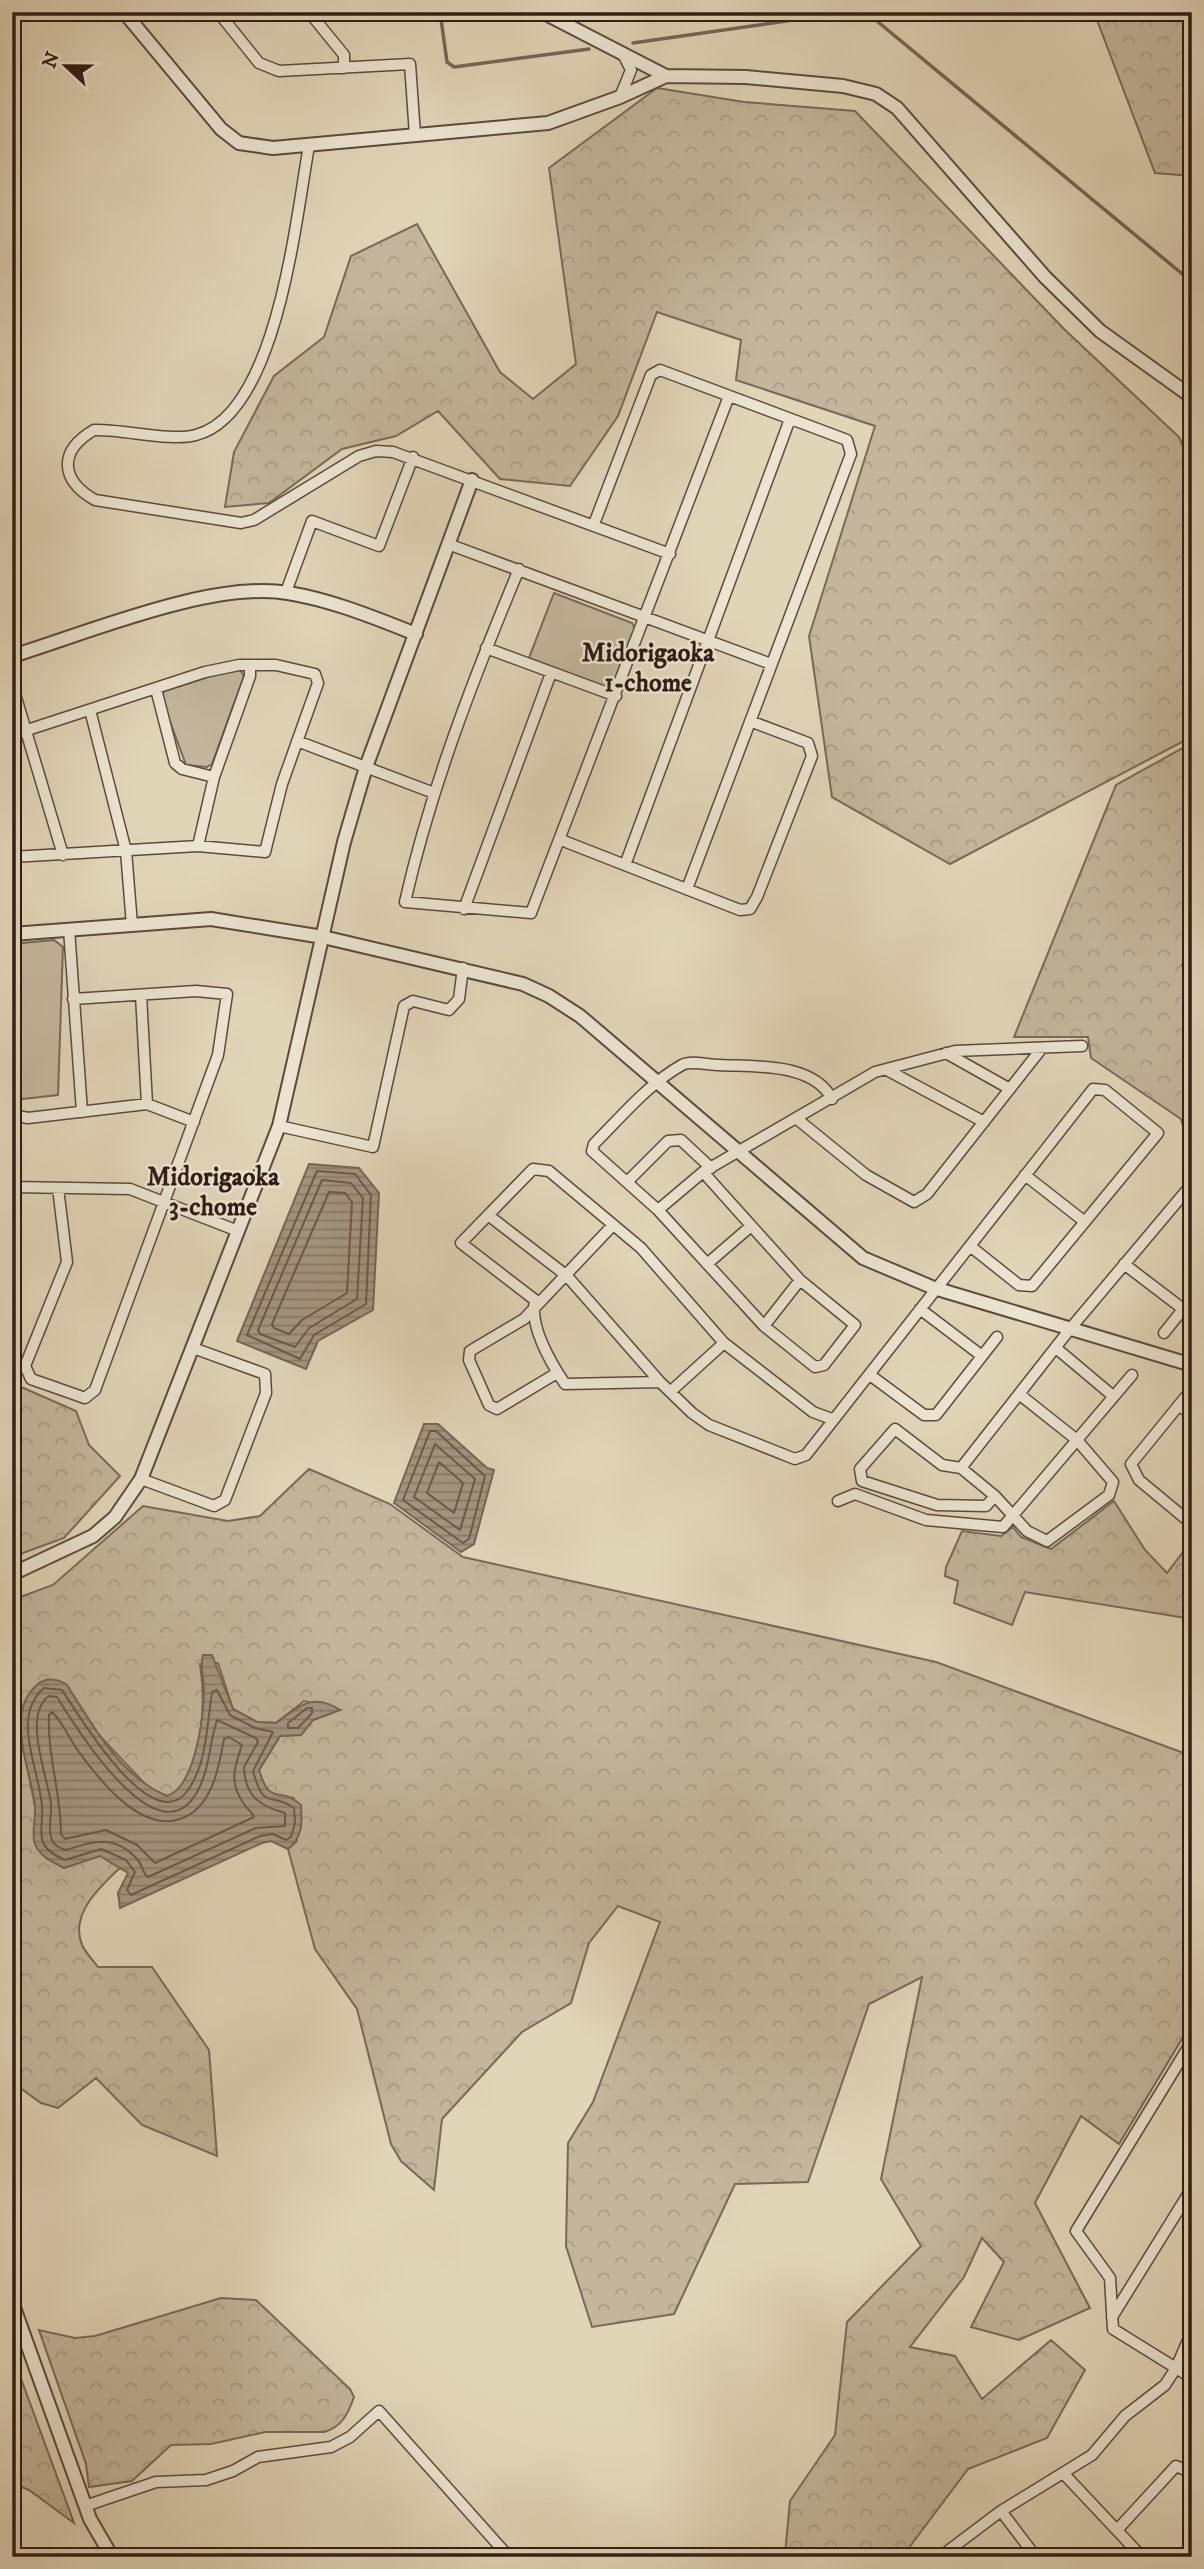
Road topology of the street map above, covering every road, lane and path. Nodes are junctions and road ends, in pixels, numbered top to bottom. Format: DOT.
graph roads {
  1 [pos="124,12"];
  2 [pos="218,12"];
  3 [pos="309,12"];
  4 [pos="541,12"];
  5 [pos="622,52"];
  6 [pos="344,68"];
  7 [pos="666,76"];
  8 [pos="620,97"];
  9 [pos="415,135"];
  10 [pos="309,146"];
  11 [pos="729,396"];
  12 [pos="1192,397"];
  13 [pos="789,419"];
  14 [pos="413,457"];
  15 [pos="472,480"];
  16 [pos="594,524"];
  17 [pos="448,544"];
  18 [pos="670,554"];
  19 [pos="519,569"];
  20 [pos="286,592"];
  21 [pos="646,617"];
  22 [pos="416,634"];
  23 [pos="709,641"];
  24 [pos="486,649"];
  25 [pos="12,656"];
  26 [pos="771,664"];
  27 [pos="250,666"];
  28 [pos="551,673"];
  29 [pos="12,684"];
  30 [pos="156,689"];
  31 [pos="616,696"];
  32 [pos="90,710"];
  33 [pos="750,722"];
  34 [pos="26,730"];
  35 [pos="12,735"];
  36 [pos="298,741"];
  37 [pos="366,767"];
  38 [pos="214,777"];
  39 [pos="434,793"];
  40 [pos="561,840"];
  41 [pos="198,846"];
  42 [pos="126,851"];
  43 [pos="62,855"];
  44 [pos="12,857"];
  45 [pos="625,865"];
  46 [pos="687,889"];
  47 [pos="464,909"];
  48 [pos="132,925"];
  49 [pos="69,929"];
  50 [pos="12,933"];
  51 [pos="323,937"];
  52 [pos="463,968"];
  53 [pos="141,995"];
  54 [pos="73,999"];
  55 [pos="1082,1046"];
  56 [pos="1042,1048"];
  57 [pos="946,1053"];
  58 [pos="887,1070"];
  59 [pos="657,1082"];
  60 [pos="1010,1089"];
  61 [pos="832,1099"];
  62 [pos="147,1104"];
  63 [pos="82,1112"];
  64 [pos="12,1115"];
  65 [pos="797,1119"];
  66 [pos="194,1122"];
  67 [pos="984,1122"];
  68 [pos="279,1126"];
  69 [pos="738,1152"];
  70 [pos="707,1170"];
  71 [pos="1026,1175"];
  72 [pos="627,1182"];
  73 [pos="1192,1184"];
  74 [pos="12,1187"];
  75 [pos="58,1188"];
  76 [pos="165,1203"];
  77 [pos="658,1210"];
  78 [pos="488,1215"];
  79 [pos="1085,1222"];
  80 [pos="613,1225"];
  81 [pos="751,1226"];
  82 [pos="238,1231"];
  83 [pos="970,1246"];
  84 [pos="707,1264"];
  85 [pos="1124,1264"];
  86 [pos="567,1276"];
  87 [pos="800,1280"];
  88 [pos="934,1288"];
  89 [pos="1192,1298"];
  90 [pos="533,1308"];
  91 [pos="920,1309"];
  92 [pos="1183,1309"];
  93 [pos="764,1326"];
  94 [pos="1070,1329"];
  95 [pos="1164,1333"];
  96 [pos="997,1337"];
  97 [pos="724,1343"];
  98 [pos="192,1348"];
  99 [pos="1056,1348"];
  100 [pos="982,1356"];
  101 [pos="1192,1364"];
  102 [pos="557,1373"];
  103 [pos="870,1374"];
  104 [pos="1132,1376"];
  105 [pos="660,1382"];
  106 [pos="1192,1389"];
  107 [pos="670,1392"];
  108 [pos="1019,1394"];
  109 [pos="1114,1396"];
  110 [pos="1178,1406"];
  111 [pos="1192,1413"];
  112 [pos="832,1419"];
  113 [pos="1077,1440"];
  114 [pos="961,1468"];
  115 [pos="141,1479"];
  116 [pos="995,1496"];
  117 [pos="838,1501"];
  118 [pos="1014,1517"];
  119 [pos="1192,1524"];
  120 [pos="12,1574"];
  121 [pos="1192,2041"];
  122 [pos="1192,2188"];
  123 [pos="12,2302"];
  124 [pos="1112,2318"];
  125 [pos="1192,2331"];
  126 [pos="1176,2368"];
  127 [pos="1192,2378"];
  128 [pos="1192,2473"];
  129 [pos="1064,2474"];
  130 [pos="86,2506"];
  131 [pos="1001,2511"];
  132 [pos="1117,2530"];
  133 [pos="112,2557"];
  134 [pos="509,2557"];
  135 [pos="940,2557"];
  136 [pos="1036,2557"];
  137 [pos="1142,2557"];
  1 -- 10 [label="street"];
  2 -- 6 [label="street"];
  3 -- 6 [label="street"];
  4 -- 5 [label="street"];
  5 -- 7 [label="street"];
  5 -- 8 [label="street"];
  6 -- 9 [label="street"];
  7 -- 8 [label="street"];
  7 -- 12 [label="street"];
  8 -- 9 [label="street"];
  9 -- 10 [label="street"];
  10 -- 14 [label="street"];
  11 -- 13 [label="street"];
  11 -- 16 [label="street"];
  11 -- 18 [label="street"];
  13 -- 23 [label="street"];
  13 -- 26 [label="street"];
  14 -- 15 [label="street"];
  14 -- 20 [label="street"];
  15 -- 16 [label="street"];
  15 -- 17 [label="street"];
  16 -- 18 [label="street"];
  17 -- 19 [label="street"];
  17 -- 22 [label="street"];
  18 -- 21 [label="street"];
  19 -- 21 [label="street"];
  19 -- 24 [label="street"];
  20 -- 22 [label="street"];
  20 -- 25 [label="street"];
  21 -- 23 [label="street"];
  21 -- 31 [label="street"];
  22 -- 37 [label="street"];
  23 -- 26 [label="street"];
  23 -- 45 [label="street"];
  24 -- 28 [label="street"];
  24 -- 39 [label="street"];
  26 -- 33 [label="street"];
  27 -- 30 [label="street"];
  27 -- 36 [label="street"];
  27 -- 38 [label="street"];
  28 -- 31 [label="street"];
  28 -- 47 [label="street"];
  29 -- 34 [label="street"];
  30 -- 32 [label="street"];
  30 -- 38 [label="street"];
  31 -- 40 [label="street"];
  32 -- 34 [label="street"];
  32 -- 42 [label="street"];
  33 -- 46 [label="street"];
  33 -- 46 [label="street"];
  34 -- 35 [label="street"];
  34 -- 43 [label="street"];
  36 -- 37 [label="street"];
  36 -- 41 [label="street"];
  37 -- 39 [label="street"];
  37 -- 51 [label="street"];
  38 -- 41 [label="street"];
  39 -- 47 [label="street"];
  40 -- 45 [label="street"];
  40 -- 47 [label="street"];
  41 -- 42 [label="street"];
  42 -- 43 [label="street"];
  42 -- 48 [label="street"];
  43 -- 44 [label="street"];
  45 -- 46 [label="street"];
  48 -- 49 [label="street"];
  48 -- 51 [label="street"];
  49 -- 50 [label="street"];
  49 -- 54 [label="street"];
  51 -- 52 [label="street"];
  51 -- 68 [label="street"];
  52 -- 59 [label="street"];
  52 -- 68 [label="street"];
  53 -- 54 [label="street"];
  53 -- 62 [label="street"];
  53 -- 66 [label="street"];
  54 -- 63 [label="street"];
  55 -- 56 [label="street"];
  56 -- 57 [label="street"];
  56 -- 60 [label="street"];
  57 -- 58 [label="street"];
  57 -- 60 [label="street"];
  58 -- 61 [label="street"];
  58 -- 67 [label="street"];
  59 -- 61 [label="street"];
  59 -- 69 [label="street"];
  59 -- 72 [label="street"];
  60 -- 67 [label="street"];
  61 -- 65 [label="street"];
  62 -- 63 [label="street"];
  62 -- 66 [label="street"];
  63 -- 64 [label="street"];
  65 -- 67 [label="street"];
  65 -- 69 [label="street"];
  66 -- 76 [label="street"];
  68 -- 82 [label="street"];
  69 -- 70 [label="street"];
  69 -- 88 [label="street"];
  70 -- 72 [label="street"];
  70 -- 77 [label="street"];
  70 -- 81 [label="street"];
  71 -- 79 [label="street"];
  71 -- 79 [label="street"];
  71 -- 83 [label="street"];
  72 -- 77 [label="street"];
  73 -- 85 [label="street"];
  74 -- 75 [label="street"];
  75 -- 76 [label="street"];
  75 -- 76 [label="street"];
  76 -- 82 [label="street"];
  77 -- 84 [label="street"];
  78 -- 80 [label="street"];
  78 -- 86 [label="street"];
  78 -- 90 [label="street"];
  79 -- 83 [label="street"];
  80 -- 86 [label="street"];
  80 -- 97 [label="street"];
  81 -- 84 [label="street"];
  81 -- 87 [label="street"];
  82 -- 98 [label="street"];
  83 -- 88 [label="street"];
  84 -- 93 [label="street"];
  85 -- 92 [label="street"];
  85 -- 94 [label="street"];
  86 -- 90 [label="street"];
  86 -- 105 [label="street"];
  87 -- 93 [label="street"];
  87 -- 93 [label="street"];
  88 -- 91 [label="street"];
  88 -- 94 [label="street"];
  89 -- 92 [label="street"];
  90 -- 102 [label="street"];
  90 -- 102 [label="street"];
  91 -- 100 [label="street"];
  91 -- 103 [label="street"];
  92 -- 95 [label="street"];
  94 -- 99 [label="street"];
  94 -- 101 [label="street"];
  96 -- 100 [label="street"];
  97 -- 107 [label="street"];
  97 -- 112 [label="street"];
  98 -- 115 [label="street"];
  98 -- 115 [label="street"];
  99 -- 108 [label="street"];
  99 -- 109 [label="street"];
  100 -- 103 [label="street"];
  102 -- 105 [label="street"];
  103 -- 112 [label="street"];
  104 -- 109 [label="street"];
  105 -- 107 [label="street"];
  106 -- 110 [label="street"];
  107 -- 112 [label="street"];
  108 -- 113 [label="street"];
  108 -- 114 [label="street"];
  109 -- 113 [label="street"];
  110 -- 111 [label="street"];
  110 -- 119 [label="street"];
  113 -- 118 [label="street"];
  113 -- 118 [label="street"];
  114 -- 116 [label="street"];
  114 -- 116 [label="street"];
  115 -- 120 [label="street"];
  116 -- 118 [label="street"];
  117 -- 118 [label="street"];
  121 -- 124 [label="street"];
  122 -- 124 [label="street"];
  123 -- 130 [label="street"];
  124 -- 126 [label="street"];
  125 -- 126 [label="street"];
  126 -- 127 [label="street"];
  126 -- 129 [label="street"];
  128 -- 132 [label="street"];
  129 -- 131 [label="street"];
  129 -- 132 [label="street"];
  130 -- 133 [label="street"];
  130 -- 134 [label="street"];
  131 -- 135 [label="street"];
  131 -- 136 [label="street"];
  132 -- 137 [label="street"];
}
